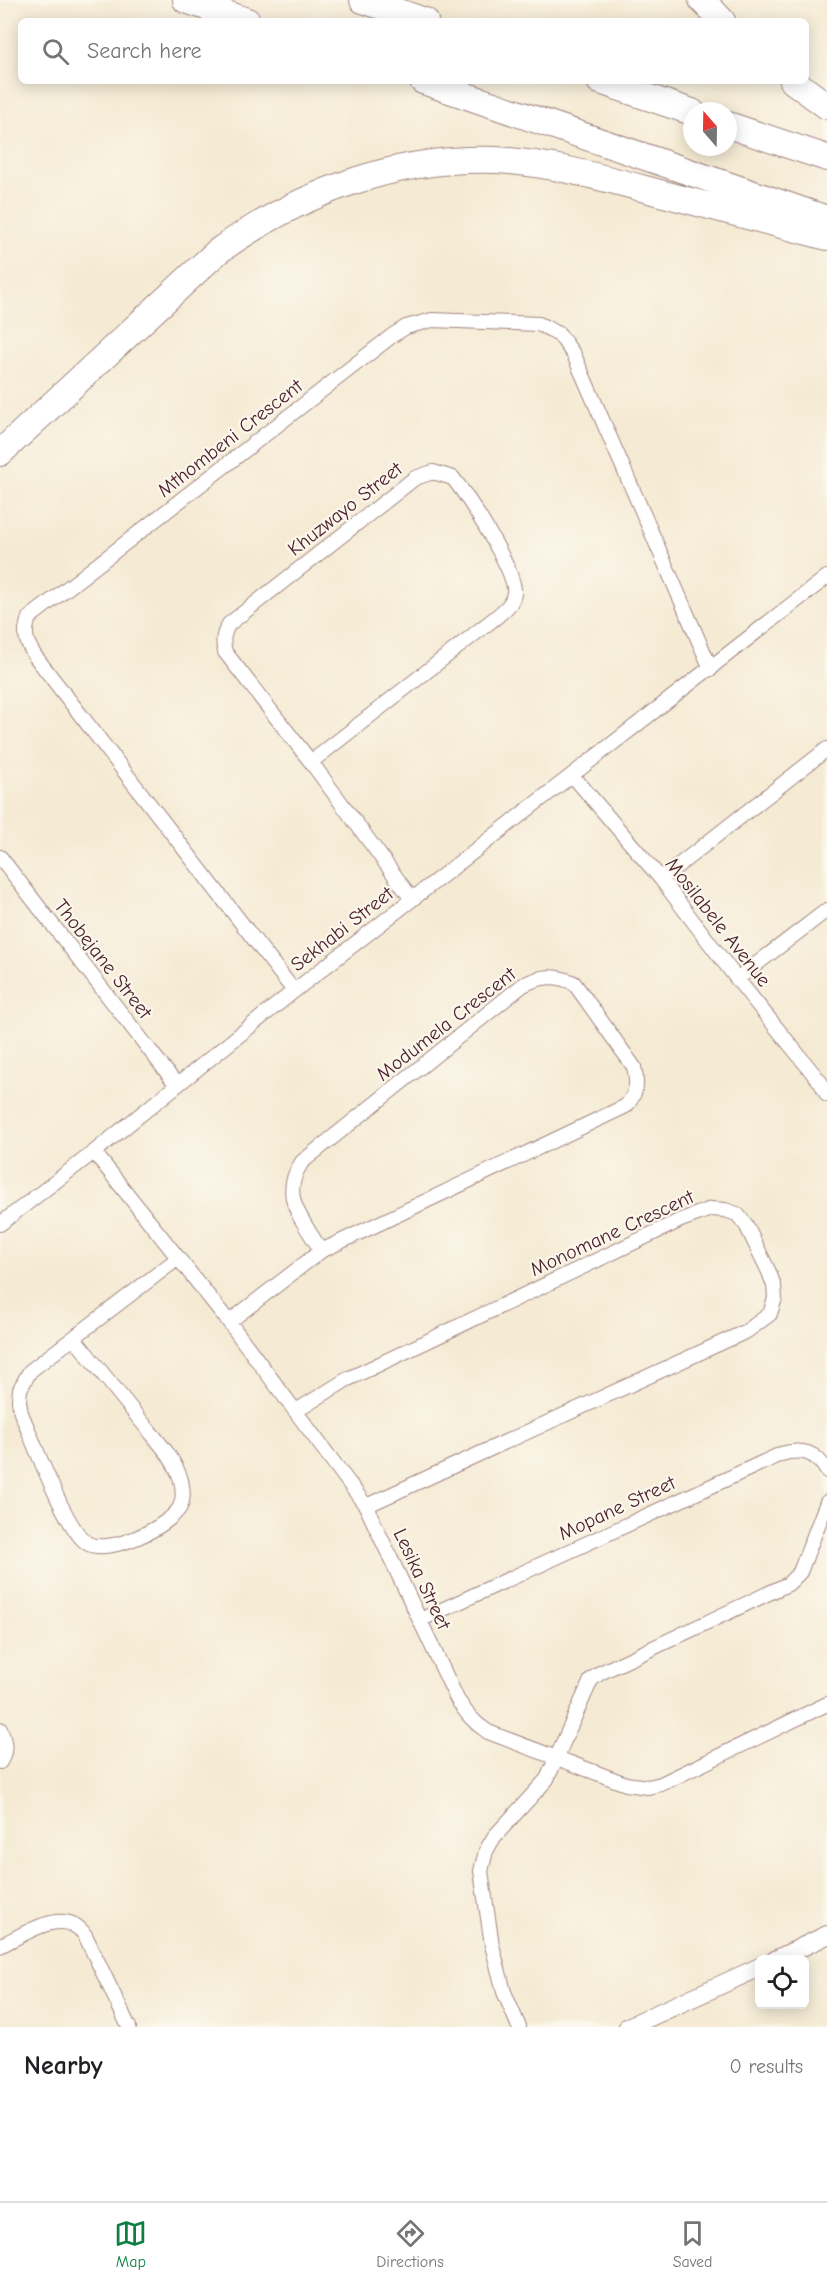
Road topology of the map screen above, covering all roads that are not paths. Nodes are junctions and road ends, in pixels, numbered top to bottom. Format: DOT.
graph roads {
  1 [pos="186,0"];
  2 [pos="363,0"];
  3 [pos="702,0"];
  4 [pos="239,18"];
  5 [pos="416,18"];
  6 [pos="719,18"];
  7 [pos="432,84"];
  8 [pos="609,84"];
  9 [pos="797,84"];
  10 [pos="827,106"];
  11 [pos="683,109"];
  12 [pos="737,128"];
  13 [pos="827,158"];
  14 [pos="827,219"];
  15 [pos="827,237"];
  16 [pos="0,453"];
  17 [pos="827,578"];
  18 [pos="711,669"];
  19 [pos="827,749"];
  20 [pos="311,762"];
  21 [pos="573,776"];
  22 [pos="0,857"];
  23 [pos="661,879"];
  24 [pos="412,899"];
  25 [pos="827,910"];
  26 [pos="737,979"];
  27 [pos="294,991"];
  28 [pos="176,1084"];
  29 [pos="825,1086"];
  30 [pos="94,1152"];
  31 [pos="0,1224"];
  32 [pos="321,1251"];
  33 [pos="177,1259"];
  34 [pos="229,1322"];
  35 [pos="74,1338"];
  36 [pos="296,1411"];
  37 [pos="827,1471"];
  38 [pos="827,1502"];
  39 [pos="366,1506"];
  40 [pos="420,1620"];
  41 [pos="827,1704"];
  42 [pos="0,1729"];
  43 [pos="556,1757"];
  44 [pos="0,1762"];
  45 [pos="827,1935"];
  46 [pos="0,1946"];
  47 [pos="784,1955"];
  48 [pos="755,1969"];
  49 [pos="129,2027"];
  50 [pos="519,2027"];
  51 [pos="628,2027"];
  1 -- 4 [label="highway"];
  2 -- 5 [label="highway"];
  3 -- 6 [label="highway"];
  7 -- 14 [label="highway"];
  8 -- 11 [label="highway"];
  9 -- 10 [label="highway"];
  12 -- 13 [label="highway"];
  15 -- 16 [label="highway"];
  17 -- 18 [label="street, Sekhabi Street"];
  18 -- 21 [label="street, Sekhabi Street"];
  18 -- 27 [label="street, Mthombeni Crescent"];
  19 -- 23 [label="street"];
  20 -- 20 [label="street, Khuzwayo Street"];
  20 -- 24 [label="street, Khuzwayo Street"];
  21 -- 23 [label="street, Mosilabele Avenue"];
  21 -- 24 [label="street, Sekhabi Street"];
  22 -- 28 [label="street, Thobejane Street"];
  23 -- 26 [label="street, Mosilabele Avenue"];
  24 -- 27 [label="street, Sekhabi Street"];
  25 -- 26 [label="street"];
  26 -- 29 [label="street, Mosilabele Avenue"];
  27 -- 28 [label="street, Sekhabi Street"];
  28 -- 30 [label="street, Sekhabi Street"];
  30 -- 31 [label="street, Sekhabi Street"];
  30 -- 33 [label="street, Lesika Street"];
  32 -- 32 [label="street, Modumela Crescent"];
  32 -- 34 [label="street, Modumela Crescent"];
  33 -- 34 [label="street, Lesika Street"];
  33 -- 35 [label="street"];
  34 -- 36 [label="street, Lesika Street"];
  35 -- 35 [label="street"];
  36 -- 39 [label="street, Lesika Street"];
  36 -- 39 [label="street, Monomane Crescent"];
  37 -- 40 [label="street, Mopane Street"];
  38 -- 43 [label="street"];
  39 -- 40 [label="street, Lesika Street"];
  40 -- 43 [label="street, Lesika Street"];
  41 -- 43 [label="street, Lesika Street"];
  42 -- 44 [label="street"];
  43 -- 50 [label="street"];
  45 -- 47 [label="street"];
  46 -- 49 [label="street"];
  48 -- 51 [label="street"];
}
